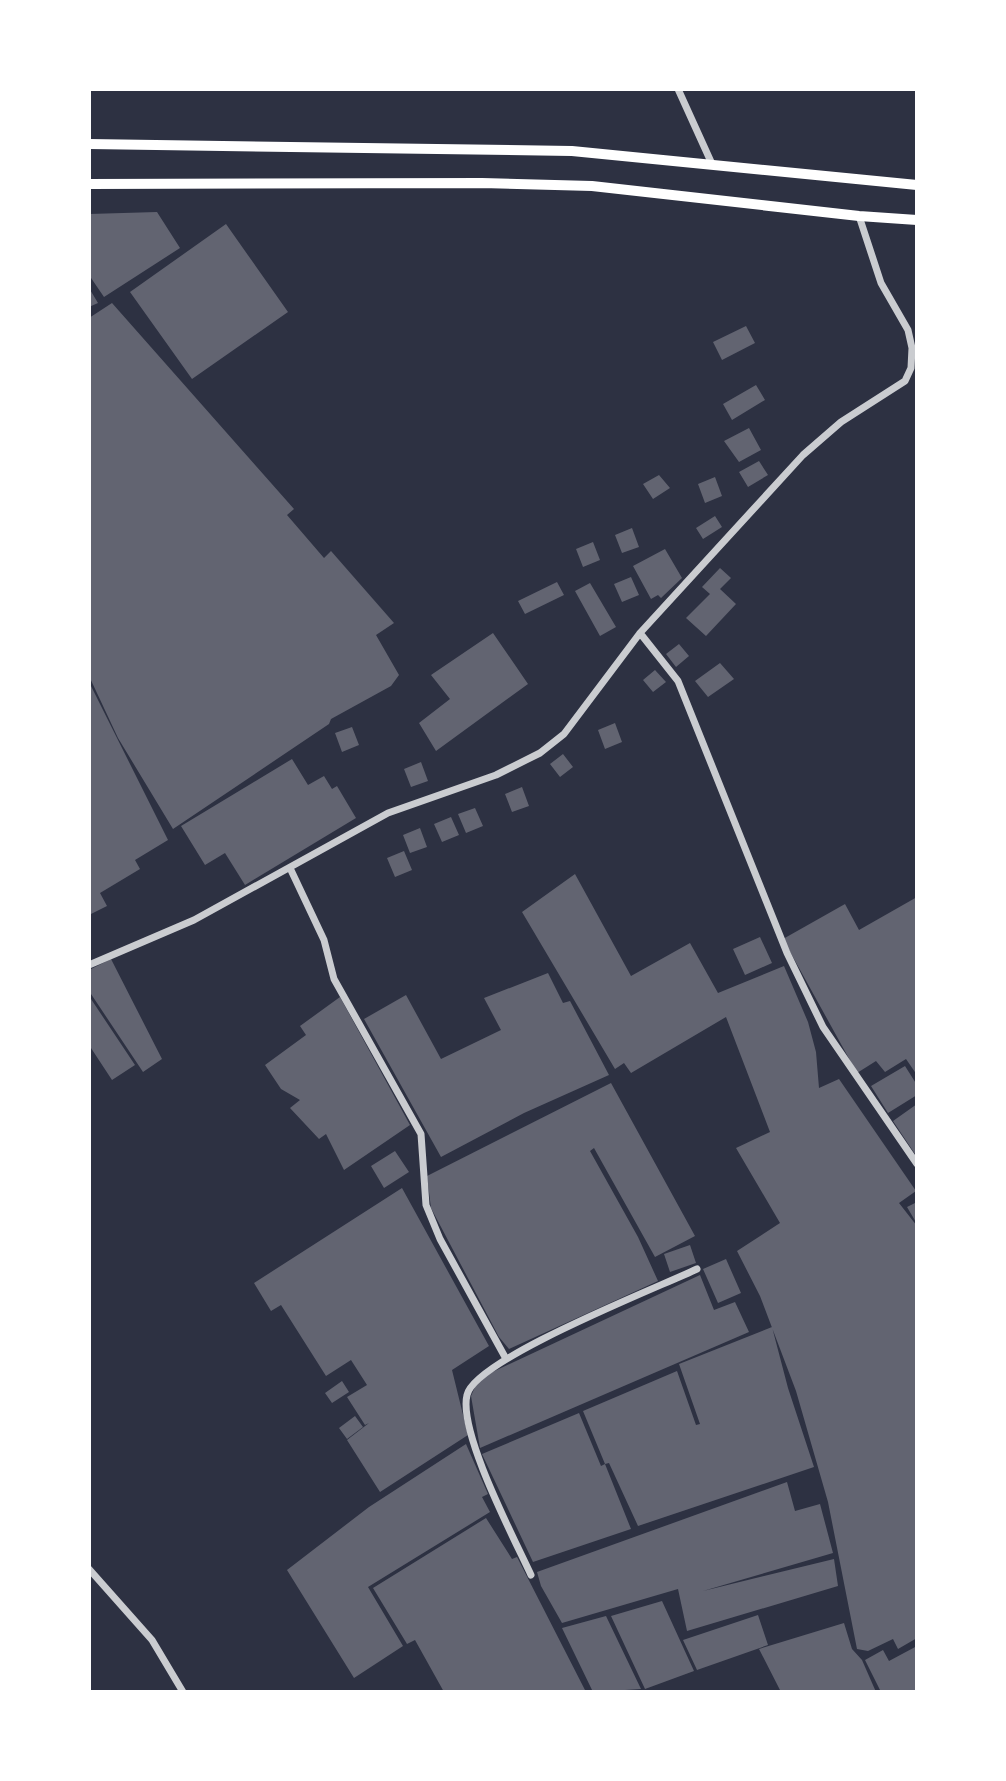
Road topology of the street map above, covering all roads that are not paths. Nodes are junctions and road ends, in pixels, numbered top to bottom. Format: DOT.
graph roads {
  1 [pos="678,89"];
  2 [pos="89,144"];
  3 [pos="712,164"];
  4 [pos="89,184"];
  5 [pos="917,186"];
  6 [pos="859,216"];
  7 [pos="917,220"];
  8 [pos="640,633"];
  9 [pos="290,868"];
  10 [pos="89,965"];
  11 [pos="917,1164"];
  12 [pos="697,1269"];
  13 [pos="505,1357"];
  14 [pos="89,1569"];
  15 [pos="531,1574"];
  16 [pos="183,1692"];
  1 -- 3 [label="street"];
  2 -- 3 [label="highway"];
  3 -- 5 [label="highway"];
  4 -- 6 [label="highway"];
  6 -- 7 [label="highway"];
  6 -- 8 [label="street"];
  8 -- 9 [label="street"];
  8 -- 11 [label="street"];
  9 -- 10 [label="street"];
  9 -- 13 [label="street"];
  12 -- 13 [label="street"];
  13 -- 15 [label="street"];
  14 -- 16 [label="street"];
}
